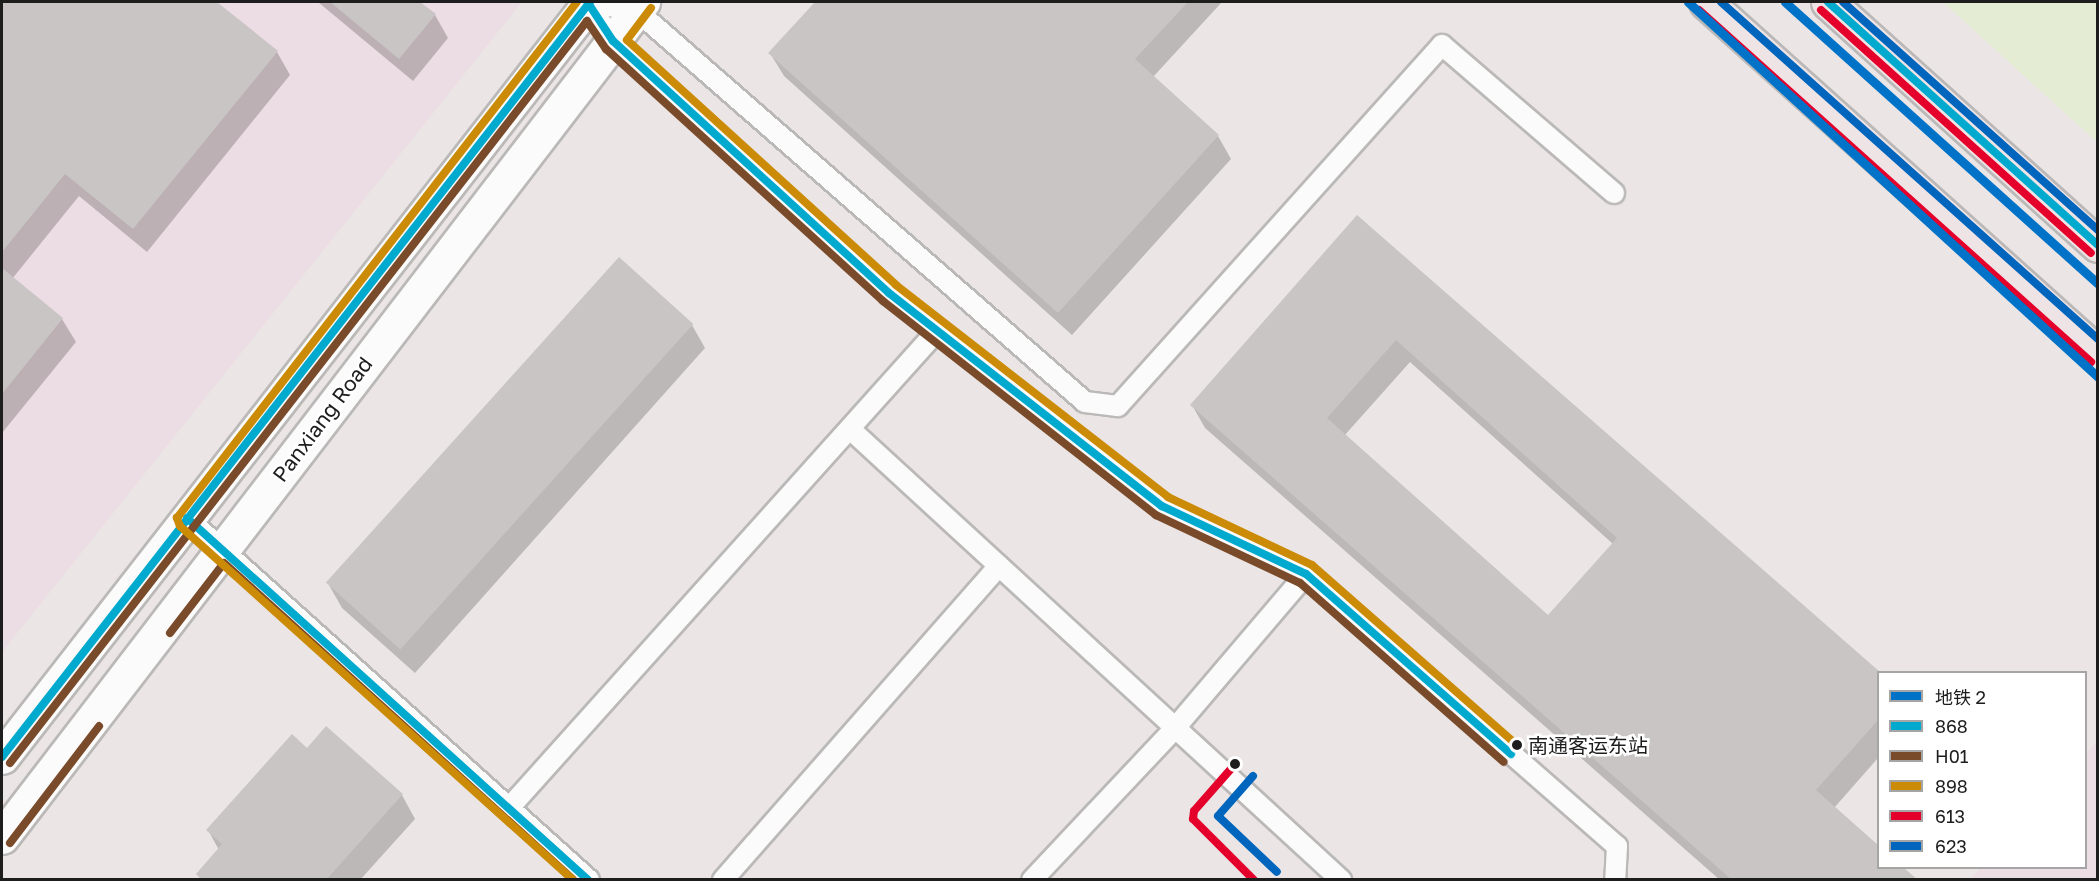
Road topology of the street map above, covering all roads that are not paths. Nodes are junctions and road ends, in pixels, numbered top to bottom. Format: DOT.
graph roads {
  1 [pos="589,2"];
  2 [pos="1706,2"];
  3 [pos="1827,2"];
  4 [pos="639,6"];
  5 [pos="613,40"];
  6 [pos="1614,193"];
  7 [pos="2097,245"];
  8 [pos="937,331"];
  9 [pos="2097,354"];
  10 [pos="850,429"];
  11 [pos="187,518"];
  12 [pos="223,548"];
  13 [pos="999,566"];
  14 [pos="1306,574"];
  15 [pos="1175,728"];
  16 [pos="2,757"];
  17 [pos="509,807"];
  18 [pos="2,837"];
  19 [pos="1329,876"];
  20 [pos="589,879"];
  21 [pos="723,879"];
  22 [pos="1032,879"];
  23 [pos="1615,879"];
  1 -- 4 [label="lane"];
  1 -- 5 [label="lane"];
  1 -- 11 [label="street"];
  2 -- 9 [label="main road"];
  3 -- 7 [label="main road"];
  4 -- 5 [label="street, Panxiang Road"];
  4 -- 6 [label="lane"];
  5 -- 8 [label="lane"];
  5 -- 12 [label="street, Panxiang Road"];
  8 -- 10 [label="lane"];
  8 -- 14 [label="lane"];
  10 -- 13 [label="lane"];
  10 -- 17 [label="lane"];
  11 -- 12 [label="lane"];
  11 -- 16 [label="street"];
  12 -- 17 [label="lane"];
  12 -- 18 [label="street, Panxiang Road"];
  13 -- 15 [label="lane"];
  13 -- 21 [label="lane"];
  14 -- 15 [label="lane"];
  14 -- 23 [label="lane"];
  15 -- 19 [label="lane"];
  15 -- 22 [label="lane"];
  17 -- 20 [label="lane"];
}
